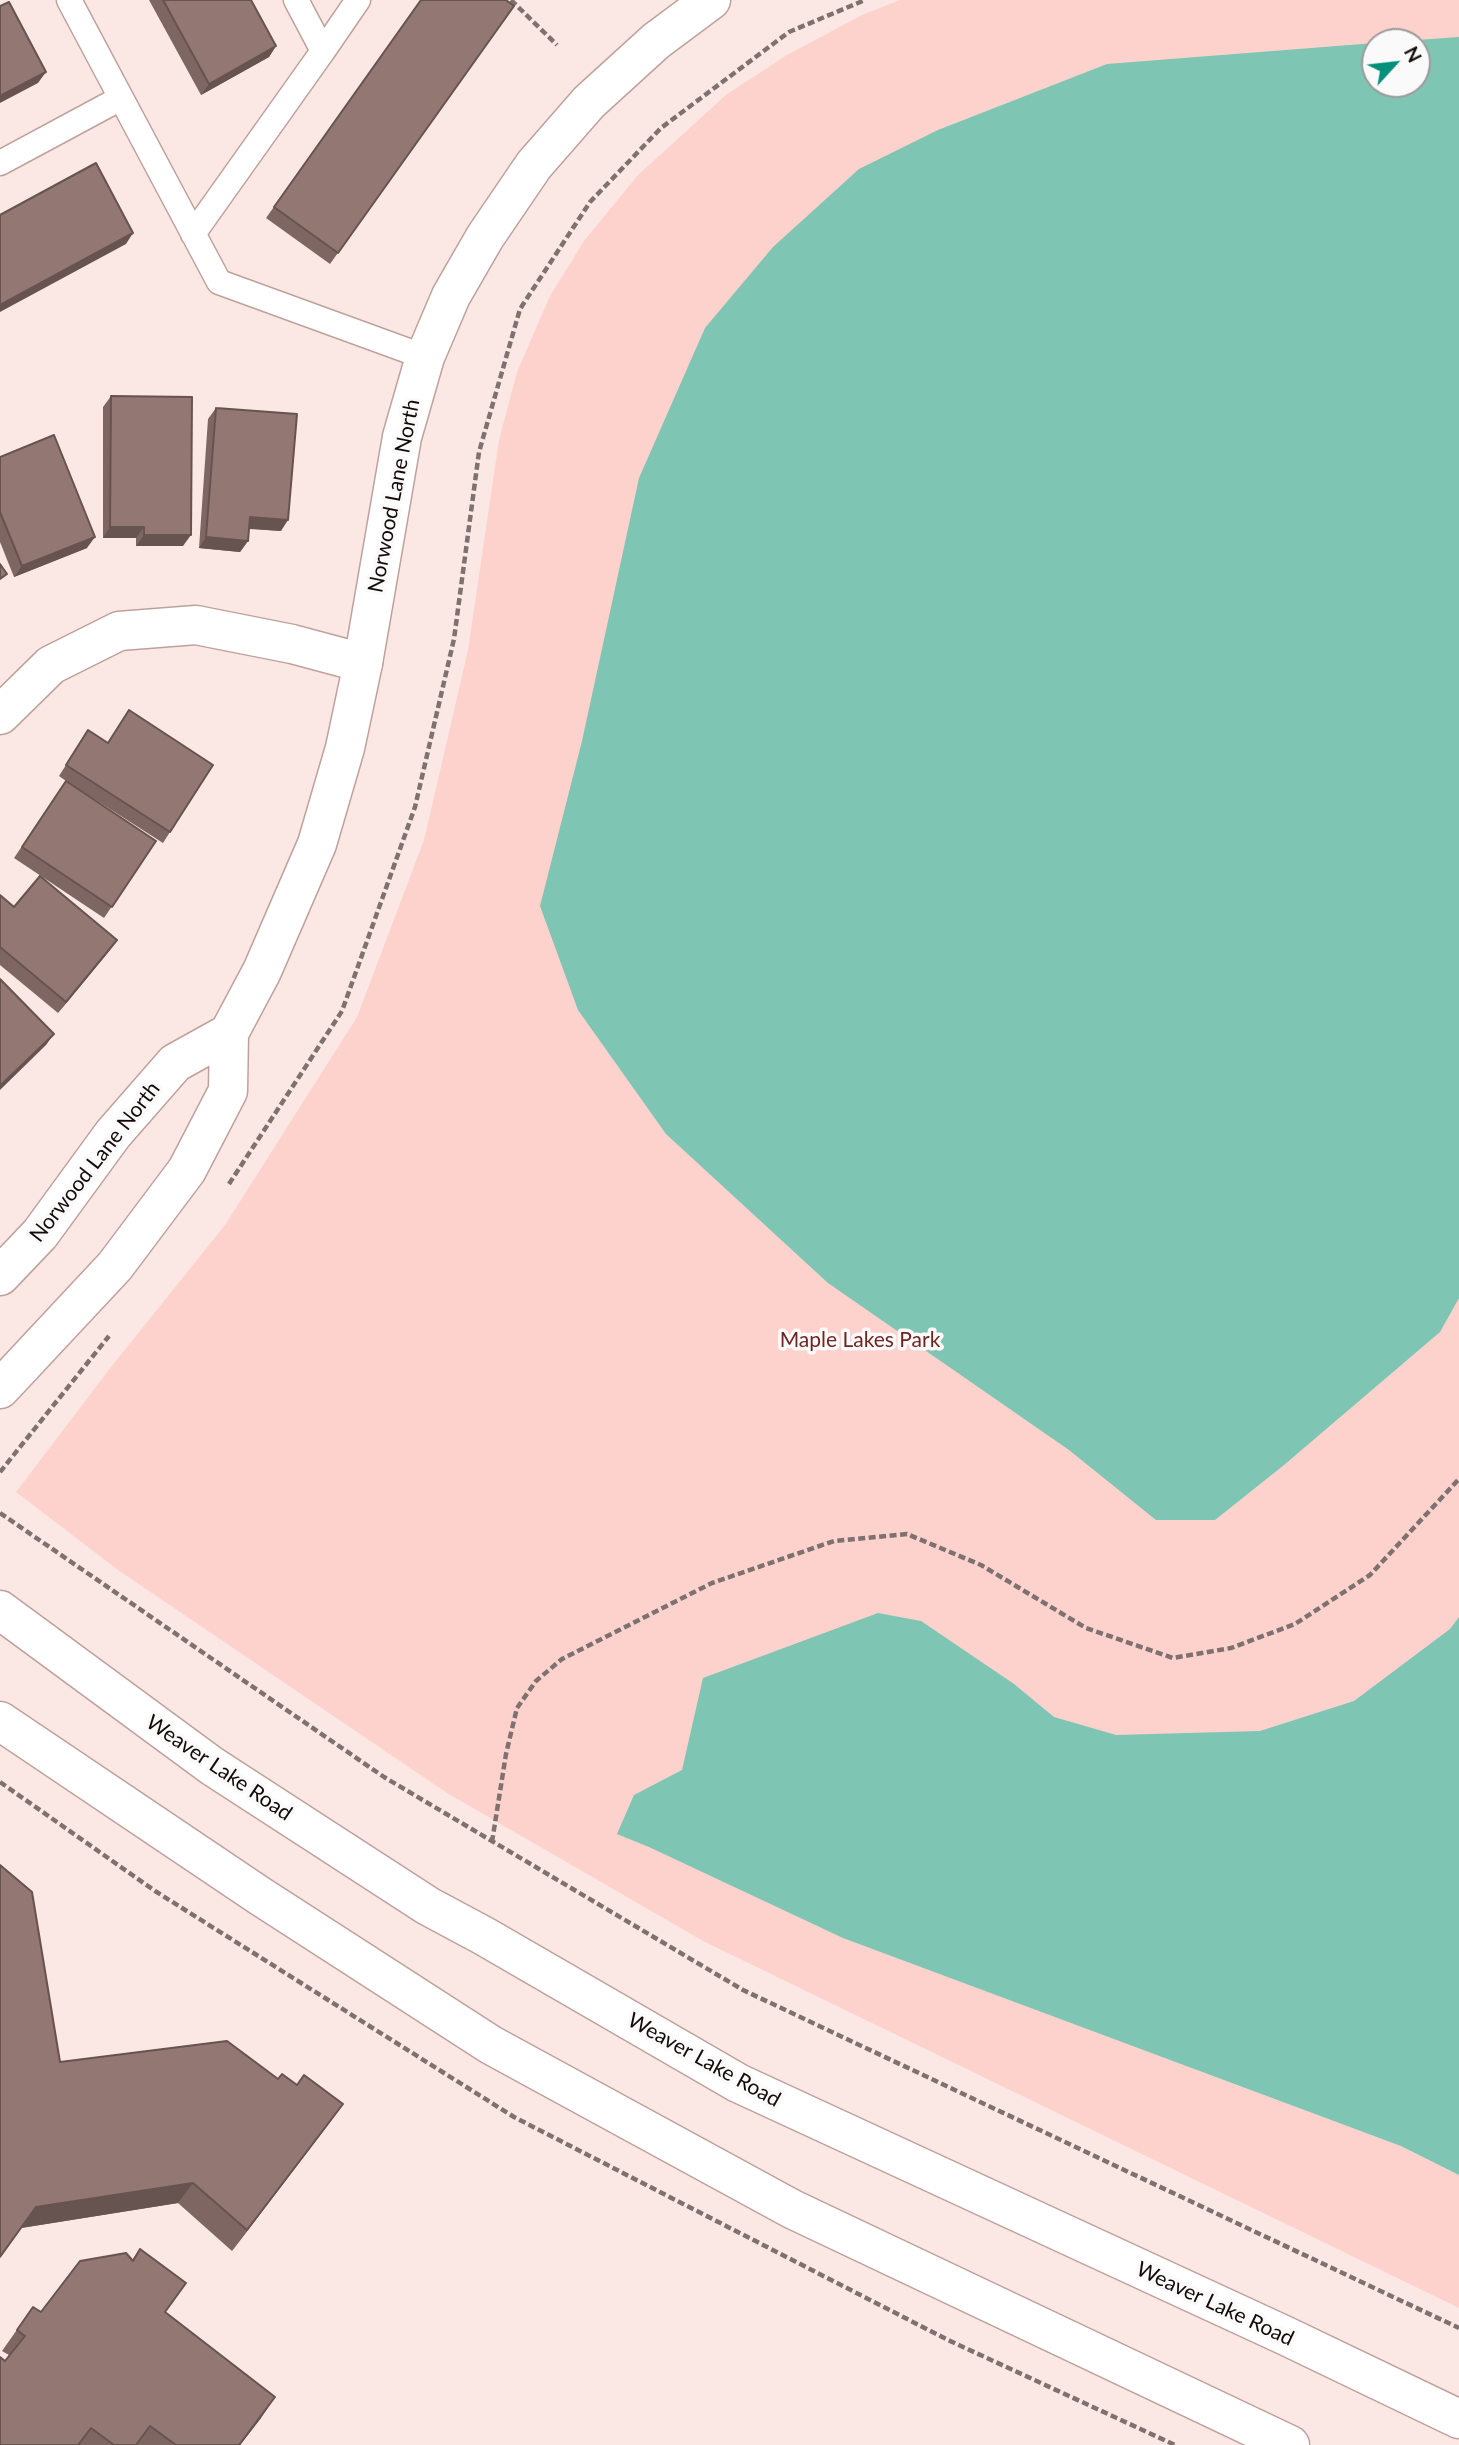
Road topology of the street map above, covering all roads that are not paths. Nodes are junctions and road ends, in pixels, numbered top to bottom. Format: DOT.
graph roads {
  1 [pos="69,0"];
  2 [pos="296,0"];
  3 [pos="358,0"];
  4 [pos="711,0"];
  5 [pos="323,51"];
  6 [pos="121,98"];
  7 [pos="0,163"];
  8 [pos="193,234"];
  9 [pos="425,357"];
  10 [pos="363,663"];
  11 [pos="0,715"];
  12 [pos="229,1033"];
  13 [pos="0,1276"];
  14 [pos="0,1388"];
  15 [pos="0,1610"];
  16 [pos="0,1721"];
  17 [pos="1459,2419"];
  18 [pos="1290,2445"];
  1 -- 6 [label="lane"];
  2 -- 5 [label="lane"];
  3 -- 5 [label="lane"];
  4 -- 9 [label="main road, Norwood Lane North"];
  5 -- 8 [label="lane"];
  6 -- 7 [label="lane"];
  6 -- 8 [label="lane"];
  8 -- 9 [label="lane"];
  9 -- 10 [label="main road, Norwood Lane North"];
  10 -- 11 [label="main road"];
  10 -- 12 [label="main road, Norwood Lane North"];
  12 -- 13 [label="main road, Norwood Lane North"];
  12 -- 14 [label="main road, Norwood Lane North"];
  15 -- 17 [label="main road, Weaver Lake Road"];
  16 -- 18 [label="main road"];
}
